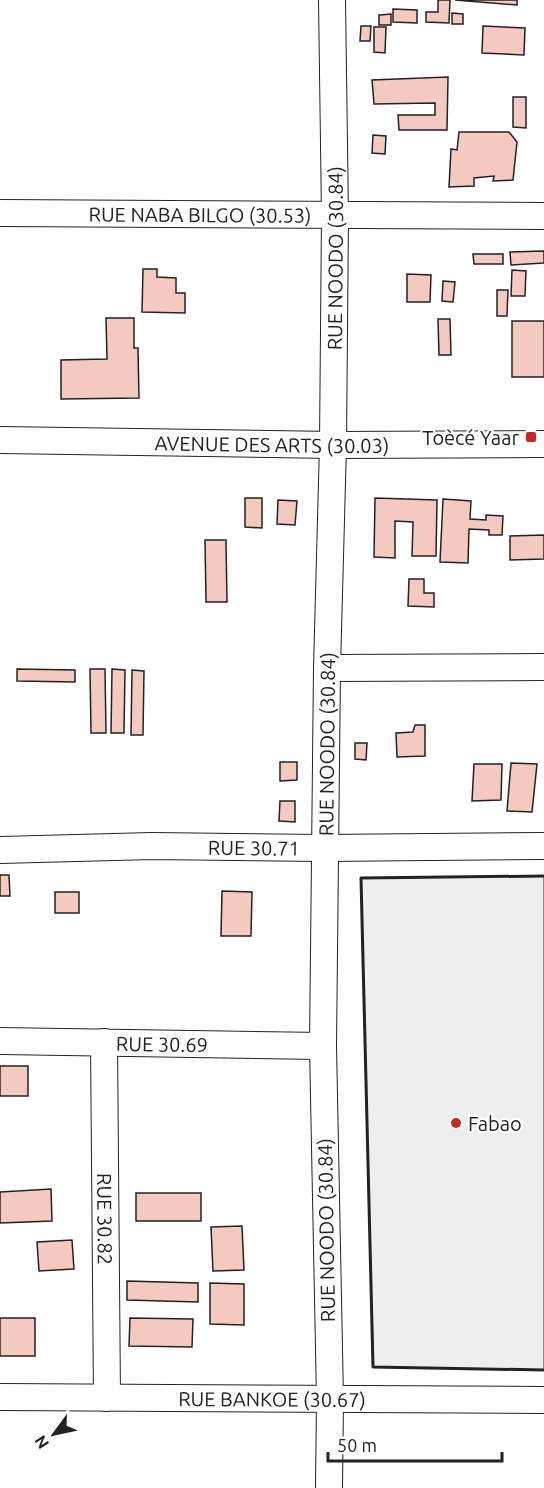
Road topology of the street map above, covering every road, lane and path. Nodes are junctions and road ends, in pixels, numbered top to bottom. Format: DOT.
graph roads {
  1 [pos="332,0"];
  2 [pos="0,213"];
  3 [pos="336,216"];
  4 [pos="544,216"];
  5 [pos="0,440"];
  6 [pos="333,444"];
  7 [pos="544,444"];
  8 [pos="544,667"];
  9 [pos="327,668"];
  10 [pos="544,846"];
  11 [pos="324,848"];
  12 [pos="0,850"];
  13 [pos="0,1041"];
  14 [pos="104,1041"];
  15 [pos="323,1046"];
  16 [pos="0,1397"];
  17 [pos="107,1398"];
  18 [pos="330,1399"];
  19 [pos="544,1401"];
  20 [pos="329,1488"];
  1 -- 3 [label="street, RUE NOODO (30.84)"];
  2 -- 3 [label="street, RUE NABA BILGO (30.53)"];
  3 -- 4 [label="street, RUE NABA BILGO (30.53)"];
  3 -- 6 [label="street, RUE NOODO (30.84)"];
  5 -- 6 [label="street, AVENUE DES ARTS (30.03)"];
  6 -- 7 [label="street, AVENUE DES ARTS (30.03)"];
  6 -- 9 [label="street, RUE NOODO (30.84)"];
  8 -- 9 [label="street"];
  9 -- 11 [label="street, RUE NOODO (30.84)"];
  10 -- 11 [label="street, RUE 30.71"];
  11 -- 12 [label="street, RUE 30.71"];
  11 -- 15 [label="street, RUE NOODO (30.84)"];
  13 -- 14 [label="street, RUE 30.69"];
  14 -- 15 [label="street, RUE 30.69"];
  14 -- 17 [label="street, RUE 30.82"];
  15 -- 18 [label="street, RUE NOODO (30.84)"];
  16 -- 17 [label="street, RUE BANKOE (30.67)"];
  17 -- 18 [label="street, RUE BANKOE (30.67)"];
  18 -- 19 [label="street, RUE BANKOE (30.67)"];
  18 -- 20 [label="street, RUE NOODO (30.84)"];
}
